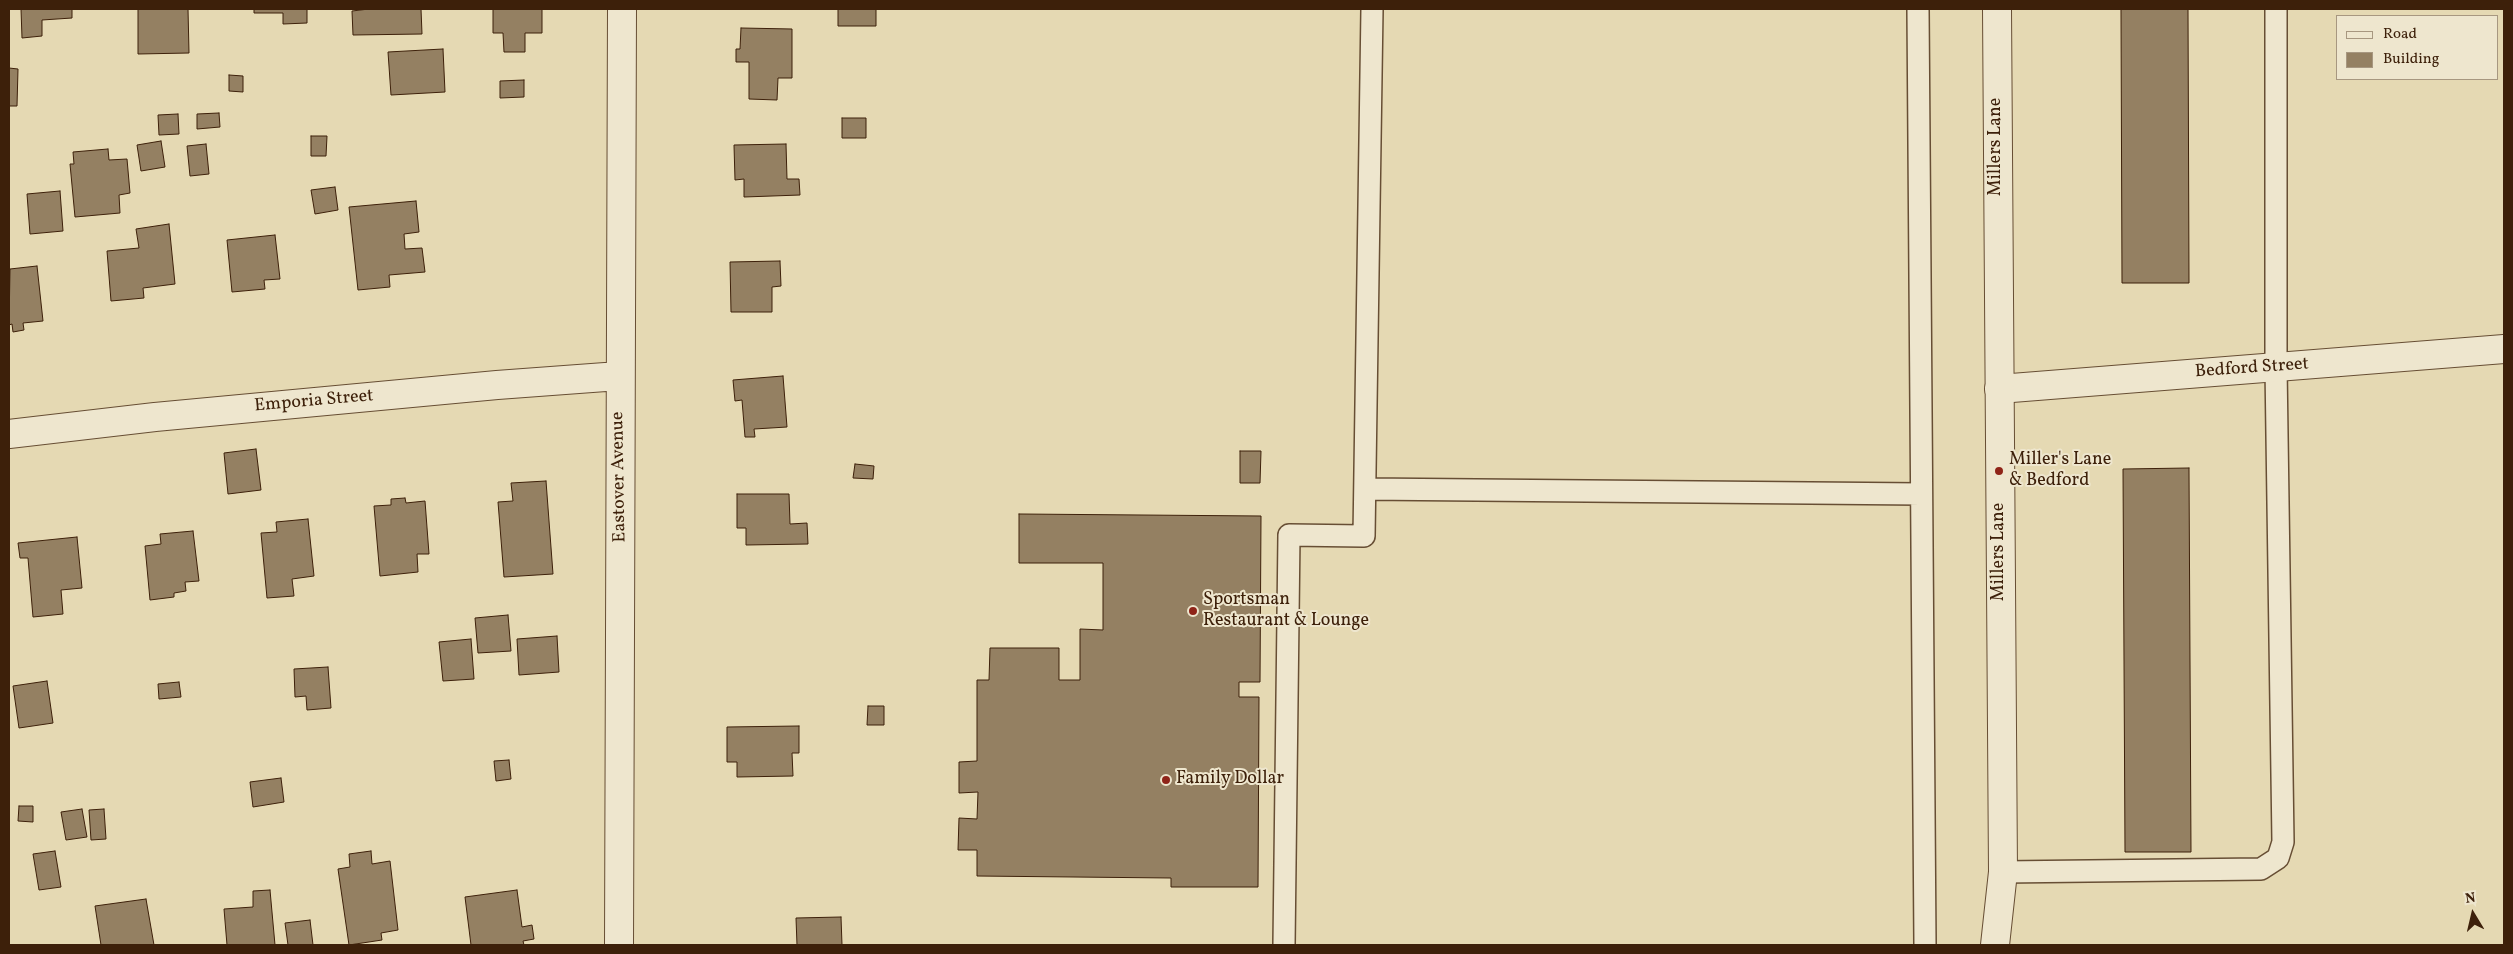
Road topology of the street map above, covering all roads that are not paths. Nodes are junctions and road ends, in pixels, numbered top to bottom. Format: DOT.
graph roads {
  1 [pos="622,9"];
  2 [pos="1372,9"];
  3 [pos="1918,9"];
  4 [pos="1996,9"];
  5 [pos="2276,9"];
  6 [pos="2504,349"];
  7 [pos="2276,367"];
  8 [pos="619,376"];
  9 [pos="1999,389"];
  10 [pos="9,434"];
  11 [pos="1365,489"];
  12 [pos="1921,494"];
  13 [pos="2003,872"];
  14 [pos="619,945"];
  15 [pos="1284,945"];
  16 [pos="1925,945"];
  17 [pos="1995,945"];
  1 -- 8 [label="street, Eastover Avenue"];
  2 -- 11 [label="lane"];
  3 -- 12 [label="lane"];
  4 -- 9 [label="street, Millers Lane"];
  5 -- 7 [label="lane"];
  6 -- 7 [label="street, Bedford Street"];
  7 -- 9 [label="street, Bedford Street"];
  7 -- 13 [label="lane"];
  8 -- 10 [label="street, Emporia Street"];
  8 -- 14 [label="street, Eastover Avenue"];
  9 -- 13 [label="street, Millers Lane"];
  11 -- 12 [label="lane"];
  11 -- 15 [label="lane"];
  12 -- 16 [label="lane"];
  13 -- 17 [label="street, Millers Lane"];
}
